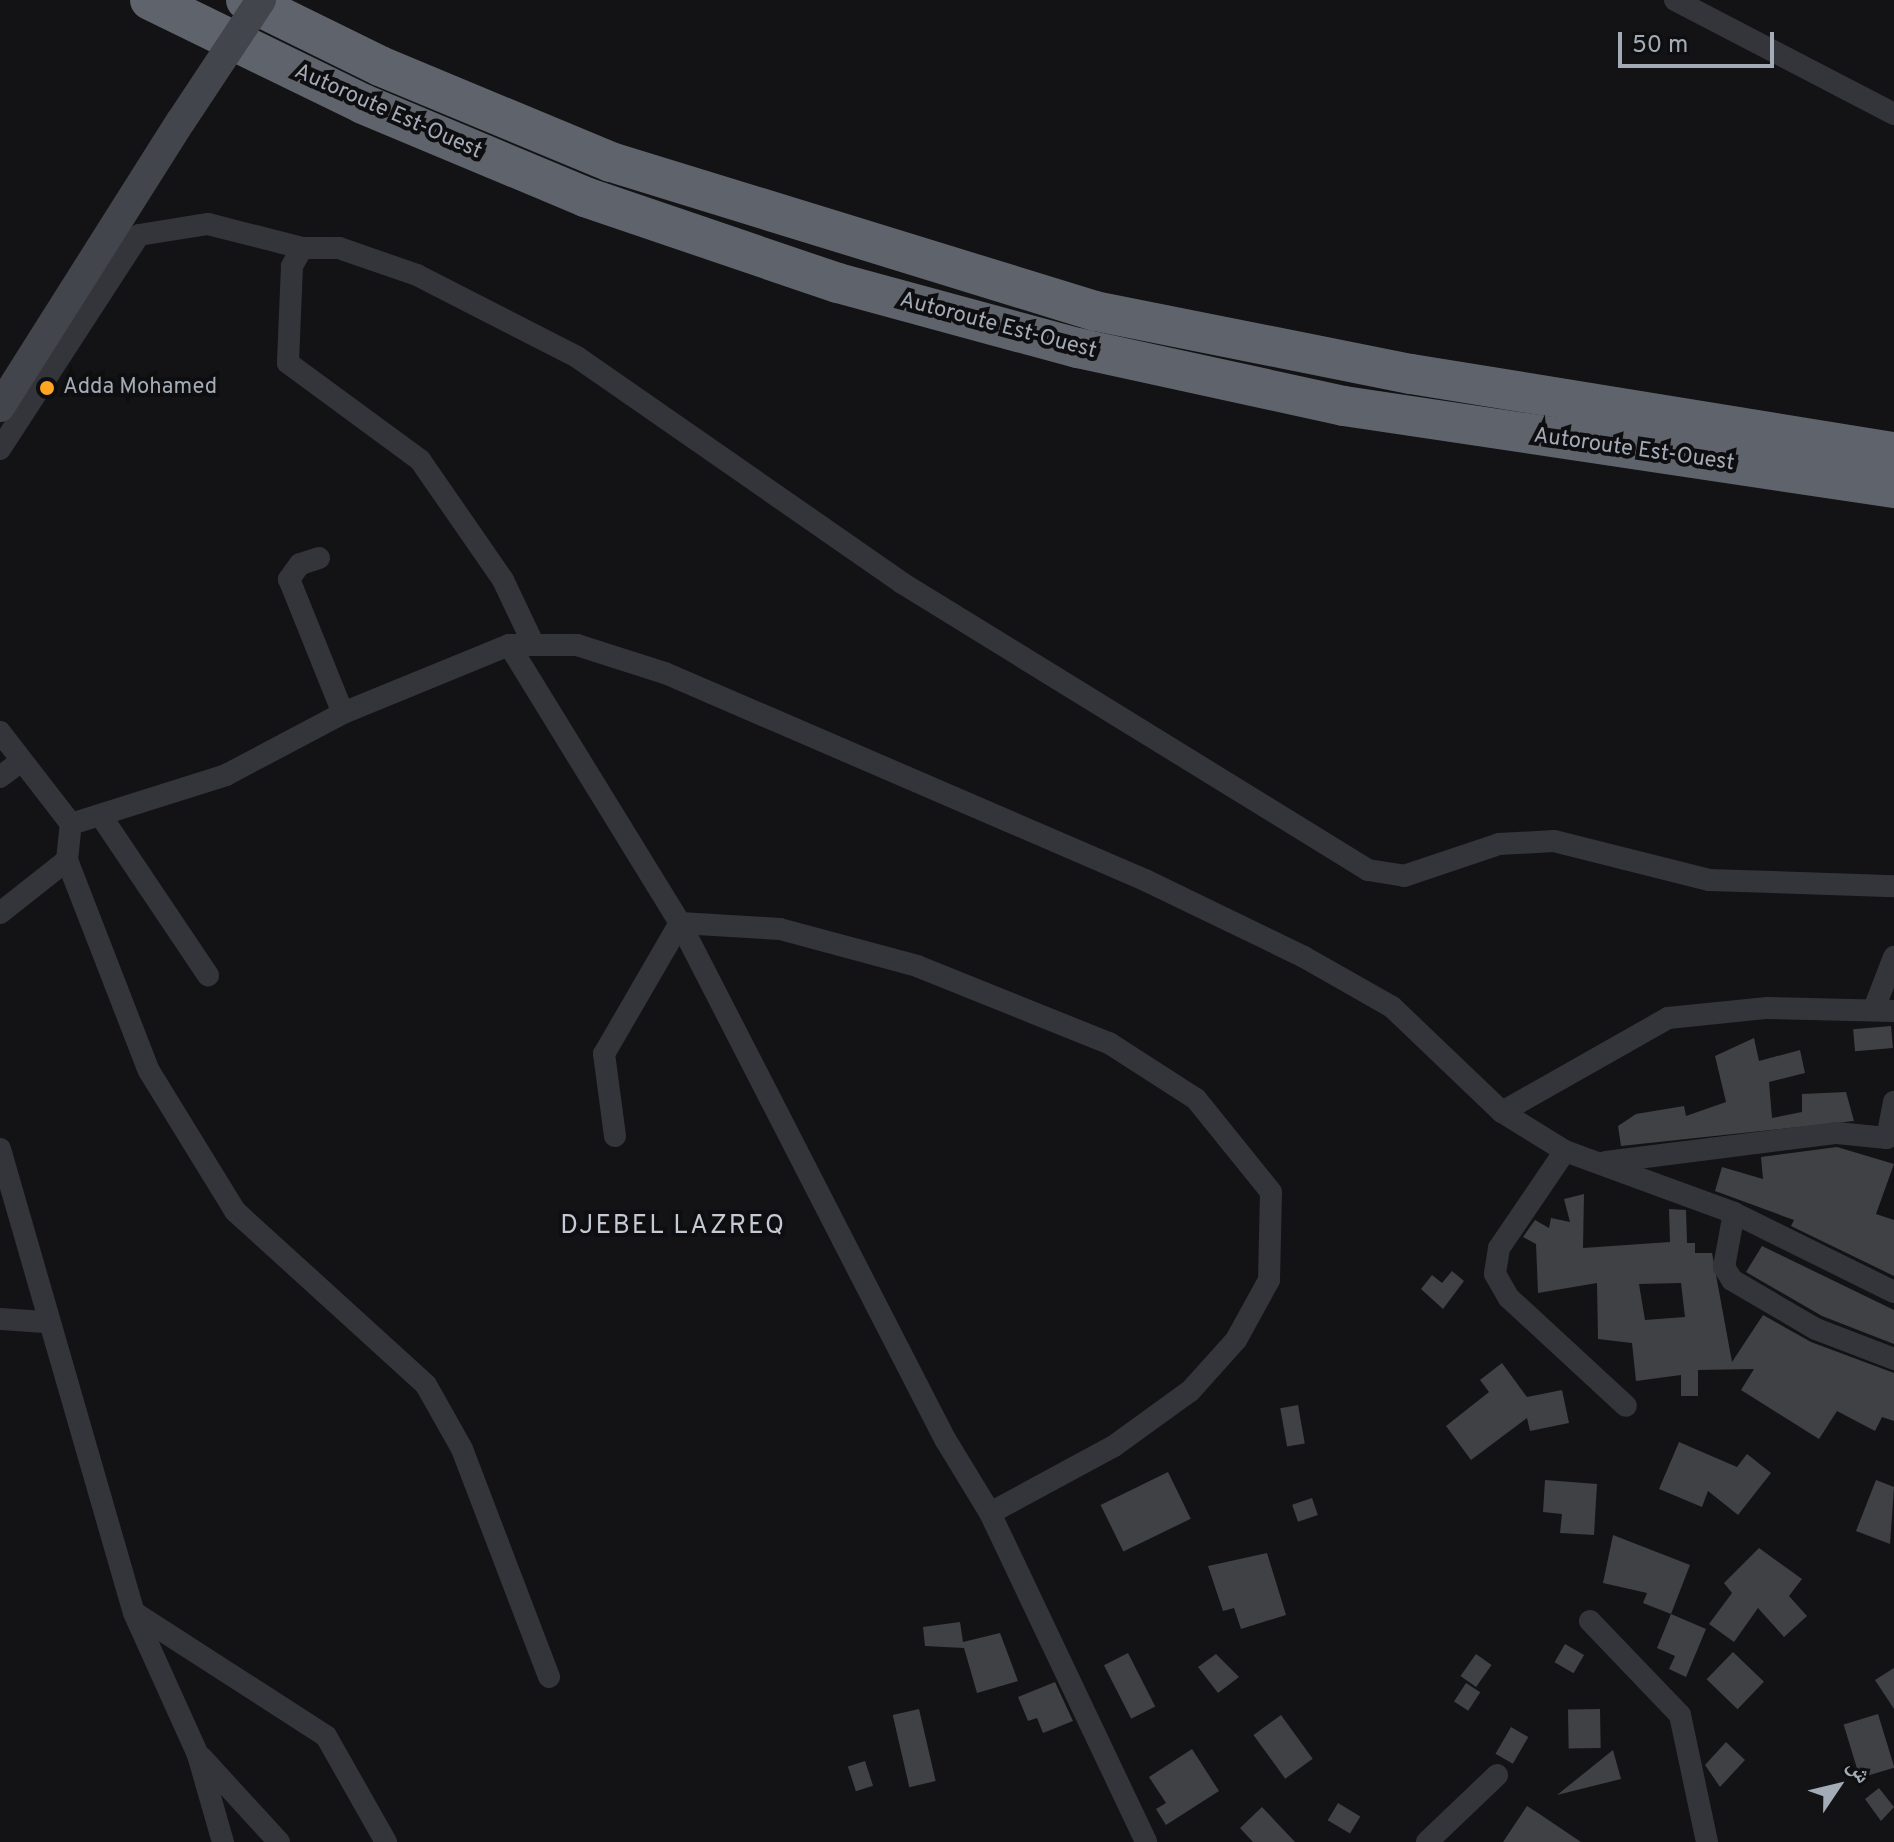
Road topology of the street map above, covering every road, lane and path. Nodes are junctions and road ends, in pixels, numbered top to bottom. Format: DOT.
graph roads {
  1 [pos="150,0"];
  2 [pos="246,0"];
  3 [pos="261,0"];
  4 [pos="1675,0"];
  5 [pos="1894,114"];
  6 [pos="302,248"];
  7 [pos="0,407"];
  8 [pos="0,449"];
  9 [pos="1894,452"];
  10 [pos="1894,488"];
  11 [pos="319,558"];
  12 [pos="520,642"];
  13 [pos="343,713"];
  14 [pos="0,732"];
  15 [pos="21,761"];
  16 [pos="0,777"];
  17 [pos="101,816"];
  18 [pos="71,824"];
  19 [pos="67,860"];
  20 [pos="1894,886"];
  21 [pos="0,913"];
  22 [pos="680,923"];
  23 [pos="1894,957"];
  24 [pos="208,975"];
  25 [pos="1884,1010"];
  26 [pos="1894,1102"];
  27 [pos="1502,1112"];
  28 [pos="615,1136"];
  29 [pos="1890,1139"];
  30 [pos="0,1149"];
  31 [pos="1565,1151"];
  32 [pos="1597,1163"];
  33 [pos="1734,1213"];
  34 [pos="1894,1292"];
  35 [pos="0,1319"];
  36 [pos="45,1322"];
  37 [pos="1894,1359"];
  38 [pos="1626,1406"];
  39 [pos="990,1513"];
  40 [pos="134,1613"];
  41 [pos="1590,1621"];
  42 [pos="549,1677"];
  43 [pos="198,1755"];
  44 [pos="1497,1775"];
  45 [pos="1148,1838"];
  46 [pos="223,1842"];
  47 [pos="279,1842"];
  48 [pos="386,1842"];
  49 [pos="1427,1842"];
  50 [pos="1707,1842"];
  1 -- 10 [label="highway, Autoroute Est-Ouest"];
  2 -- 9 [label="highway, Autoroute Est-Ouest"];
  3 -- 7 [label="main road, bridge"];
  4 -- 5 [label="street"];
  6 -- 8 [label="street"];
  6 -- 12 [label="street"];
  6 -- 20 [label="street"];
  11 -- 13 [label="street"];
  12 -- 13 [label="street"];
  12 -- 22 [label="street"];
  12 -- 27 [label="street"];
  13 -- 17 [label="street"];
  14 -- 15 [label="street"];
  15 -- 16 [label="street"];
  15 -- 18 [label="street"];
  17 -- 18 [label="street"];
  17 -- 24 [label="street"];
  18 -- 19 [label="street"];
  19 -- 21 [label="street"];
  19 -- 42 [label="street"];
  22 -- 28 [label="street"];
  22 -- 39 [label="street"];
  22 -- 39 [label="street"];
  23 -- 25 [label="street"];
  25 -- 27 [label="street"];
  26 -- 29 [label="street"];
  27 -- 31 [label="street"];
  29 -- 32 [label="street"];
  30 -- 36 [label="street"];
  31 -- 32 [label="street"];
  31 -- 38 [label="street"];
  32 -- 33 [label="street"];
  33 -- 34 [label="street"];
  33 -- 37 [label="street"];
  35 -- 36 [label="street"];
  36 -- 40 [label="street"];
  39 -- 45 [label="street"];
  40 -- 43 [label="street"];
  40 -- 48 [label="street"];
  41 -- 50 [label="street"];
  43 -- 46 [label="street"];
  43 -- 47 [label="street"];
  44 -- 49 [label="street"];
}
